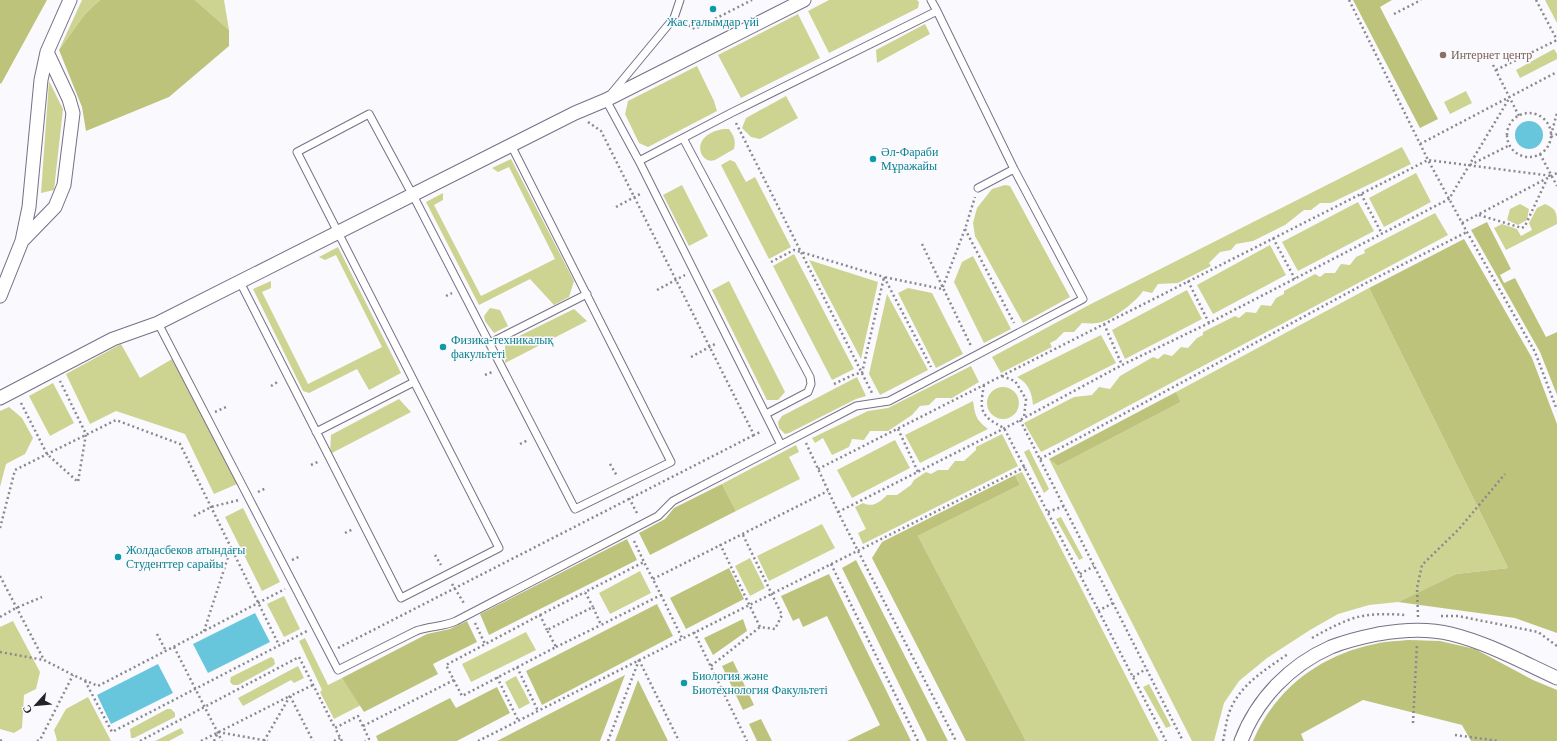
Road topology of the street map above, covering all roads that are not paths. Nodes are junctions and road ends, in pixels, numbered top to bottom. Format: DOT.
graph roads {
  1 [pos="70,0"];
  2 [pos="680,0"];
  3 [pos="804,0"];
  4 [pos="931,0"];
  5 [pos="936,11"];
  6 [pos="47,52"];
  7 [pos="606,100"];
  8 [pos="683,138"];
  9 [pos="511,145"];
  10 [pos="639,161"];
  11 [pos="1014,169"];
  12 [pos="978,188"];
  13 [pos="413,195"];
  14 [pos="338,233"];
  15 [pos="22,241"];
  16 [pos="240,282"];
  17 [pos="587,294"];
  18 [pos="0,296"];
  19 [pos="158,323"];
  20 [pos="490,343"];
  21 [pos="414,382"];
  22 [pos="0,398"];
  23 [pos="766,414"];
  24 [pos="316,432"];
  25 [pos="781,445"];
  26 [pos="1557,678"];
  27 [pos="1241,741"];
  1 -- 6 [label="street"];
  2 -- 7 [label="lane"];
  3 -- 7 [label="street"];
  4 -- 5 [label="lane"];
  5 -- 8 [label="lane"];
  5 -- 11 [label="lane"];
  6 -- 15 [label="street"];
  6 -- 15 [label="street"];
  7 -- 9 [label="street"];
  7 -- 10 [label="lane"];
  8 -- 10 [label="lane"];
  8 -- 23 [label="lane"];
  9 -- 13 [label="street"];
  9 -- 17 [label="lane"];
  10 -- 23 [label="lane"];
  11 -- 12 [label="lane"];
  11 -- 25 [label="lane"];
  13 -- 14 [label="street"];
  13 -- 14 [label="lane"];
  13 -- 20 [label="lane"];
  14 -- 16 [label="street"];
  14 -- 21 [label="lane"];
  15 -- 18 [label="street"];
  16 -- 19 [label="street"];
  16 -- 24 [label="lane"];
  17 -- 20 [label="lane"];
  17 -- 20 [label="lane"];
  19 -- 22 [label="street"];
  19 -- 25 [label="lane"];
  21 -- 24 [label="lane"];
  21 -- 24 [label="lane"];
  23 -- 25 [label="lane"];
  26 -- 27 [label="street"];
}
